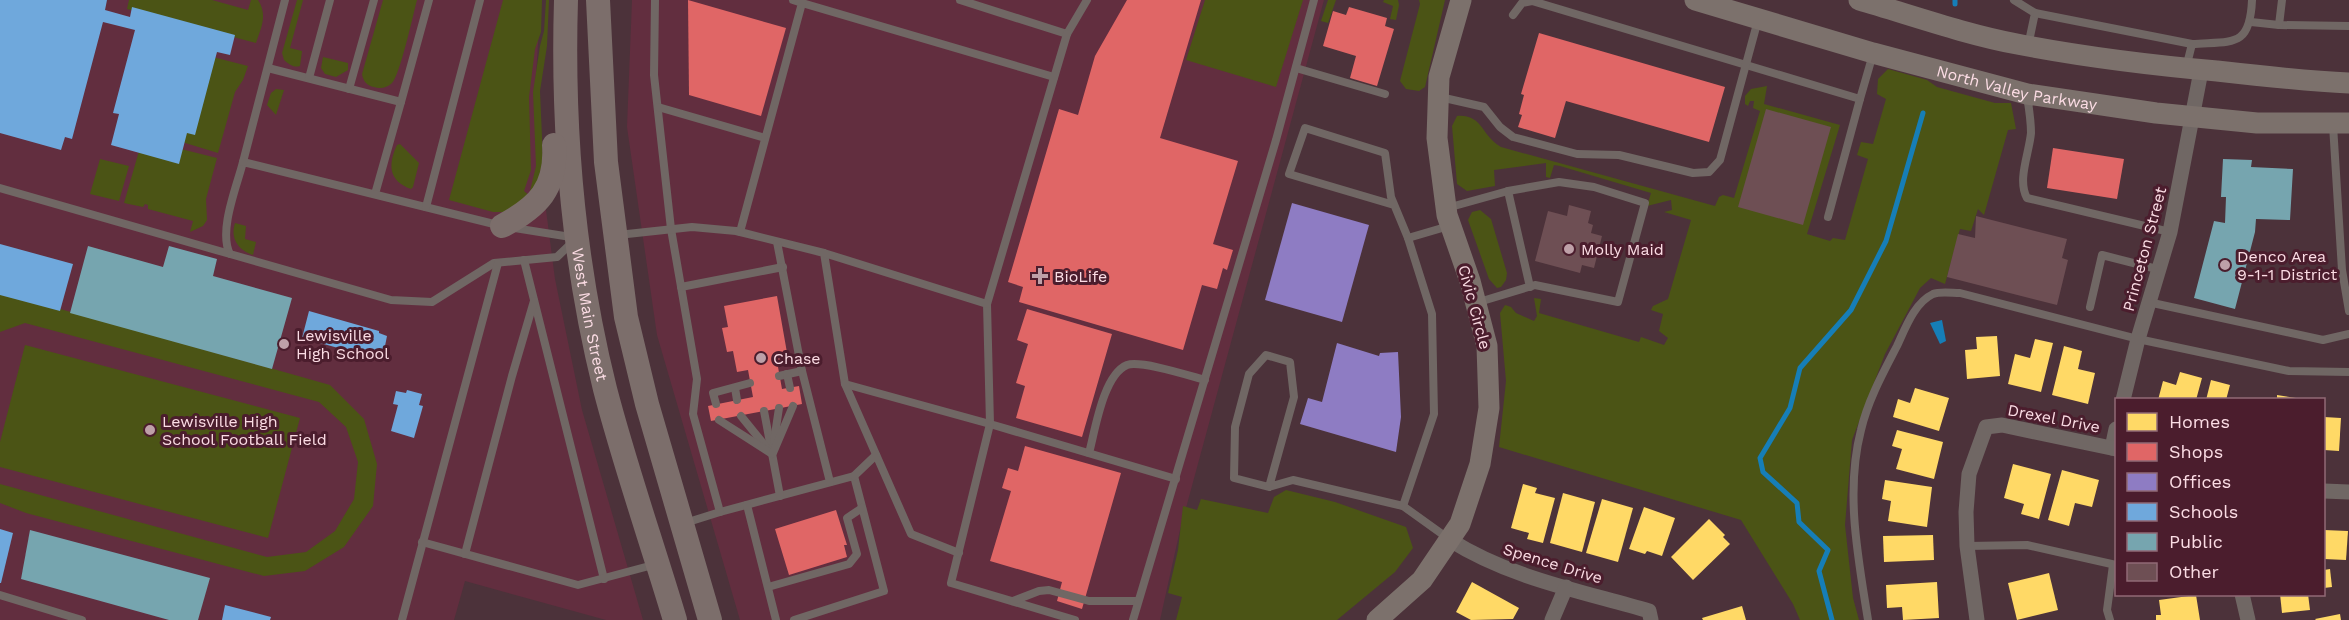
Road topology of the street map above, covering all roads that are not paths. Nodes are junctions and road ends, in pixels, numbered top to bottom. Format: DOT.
graph roads {
  1 [pos="285,0"];
  2 [pos="330,0"];
  3 [pos="374,0"];
  4 [pos="429,0"];
  5 [pos="480,0"];
  6 [pos="566,0"];
  7 [pos="598,0"];
  8 [pos="655,0"];
  9 [pos="793,0"];
  10 [pos="960,0"];
  11 [pos="996,0"];
  12 [pos="1087,0"];
  13 [pos="1314,0"];
  14 [pos="1461,0"];
  15 [pos="1695,0"];
  16 [pos="1859,0"];
  17 [pos="2014,0"];
  18 [pos="2252,0"];
  19 [pos="2282,0"];
  20 [pos="801,1"];
  21 [pos="1901,6"];
  22 [pos="993,10"];
  23 [pos="2035,13"];
  24 [pos="1513,15"];
  25 [pos="1759,18"];
  26 [pos="2251,22"];
  27 [pos="2280,25"];
  28 [pos="2349,27"];
  29 [pos="1067,34"];
  30 [pos="2192,44"];
  31 [pos="2028,46"];
  32 [pos="1873,52"];
  33 [pos="564,54"];
  34 [pos="1745,66"];
  35 [pos="268,68"];
  36 [pos="1296,68"];
  37 [pos="2193,70"];
  38 [pos="1054,77"];
  39 [pos="309,78"];
  40 [pos="2349,83"];
  41 [pos="349,88"];
  42 [pos="1385,94"];
  43 [pos="2027,94"];
  44 [pos="1439,97"];
  45 [pos="1860,99"];
  46 [pos="401,102"];
  47 [pos="658,107"];
  48 [pos="2193,117"];
  49 [pos="2341,123"];
  50 [pos="765,138"];
  51 [pos="243,162"];
  52 [pos="0,188"];
  53 [pos="1508,191"];
  54 [pos="375,194"];
  55 [pos="1394,205"];
  56 [pos="426,207"];
  57 [pos="1828,216"];
  58 [pos="1448,217"];
  59 [pos="502,226"];
  60 [pos="672,229"];
  61 [pos="740,232"];
  62 [pos="2170,232"];
  63 [pos="615,236"];
  64 [pos="577,238"];
  65 [pos="1408,238"];
  66 [pos="777,242"];
  67 [pos="824,253"];
  68 [pos="230,254"];
  69 [pos="524,260"];
  70 [pos="498,263"];
  71 [pos="783,267"];
  72 [pos="2157,269"];
  73 [pos="2346,269"];
  74 [pos="681,287"];
  75 [pos="1530,287"];
  76 [pos="534,300"];
  77 [pos="2148,302"];
  78 [pos="1476,303"];
  79 [pos="987,304"];
  80 [pos="2090,307"];
  81 [pos="2349,311"];
  82 [pos="2349,334"];
  83 [pos="2138,339"];
  84 [pos="802,371"];
  85 [pos="2349,372"];
  86 [pos="1205,380"];
  87 [pos="750,383"];
  88 [pos="845,384"];
  89 [pos="735,388"];
  90 [pos="790,388"];
  91 [pos="2123,398"];
  92 [pos="737,400"];
  93 [pos="716,404"];
  94 [pos="793,406"];
  95 [pos="779,408"];
  96 [pos="764,411"];
  97 [pos="741,416"];
  98 [pos="719,420"];
  99 [pos="990,424"];
  100 [pos="2114,448"];
  101 [pos="1089,453"];
  102 [pos="772,454"];
  103 [pos="876,455"];
  104 [pos="854,476"];
  105 [pos="1176,479"];
  106 [pos="830,482"];
  107 [pos="1269,487"];
  108 [pos="2325,491"];
  109 [pos="2349,492"];
  110 [pos="780,496"];
  111 [pos="747,505"];
  112 [pos="1403,506"];
  113 [pos="862,508"];
  114 [pos="720,512"];
  115 [pos="681,524"];
  116 [pos="1450,540"];
  117 [pos="422,542"];
  118 [pos="1967,546"];
  119 [pos="959,553"];
  120 [pos="465,554"];
  121 [pos="658,564"];
  122 [pos="2115,565"];
  123 [pos="604,579"];
  124 [pos="768,587"];
  125 [pos="1566,587"];
  126 [pos="0,595"];
  127 [pos="2242,596"];
  128 [pos="1138,601"];
  129 [pos="1013,602"];
  130 [pos="1650,615"];
  131 [pos="82,620"];
  132 [pos="402,620"];
  133 [pos="675,620"];
  134 [pos="710,620"];
  135 [pos="776,620"];
  136 [pos="794,620"];
  137 [pos="1075,620"];
  138 [pos="1133,620"];
  139 [pos="1377,620"];
  140 [pos="1552,620"];
  141 [pos="1868,620"];
  142 [pos="1977,620"];
  143 [pos="2110,620"];
  144 [pos="2248,620"];
  1 -- 35 [label="lane"];
  2 -- 39 [label="lane"];
  3 -- 41 [label="lane"];
  4 -- 46 [label="lane"];
  5 -- 56 [label="lane"];
  6 -- 33 [label="main road, West Main Street"];
  7 -- 63 [label="main road, West Main Street"];
  8 -- 47 [label="lane"];
  9 -- 20 [label="lane"];
  10 -- 22 [label="lane"];
  11 -- 22 [label="lane"];
  12 -- 29 [label="lane"];
  13 -- 36 [label="lane"];
  14 -- 44 [label="main road, Civic Circle"];
  15 -- 25 [label="main road, North Valley Parkway"];
  16 -- 21 [label="main road"];
  17 -- 23 [label="lane"];
  18 -- 26 [label="lane"];
  19 -- 27 [label="lane"];
  20 -- 38 [label="lane"];
  20 -- 50 [label="lane"];
  21 -- 31 [label="main road"];
  22 -- 29 [label="lane"];
  23 -- 30 [label="lane"];
  23 -- 31 [label="lane"];
  24 -- 34 [label="lane"];
  25 -- 32 [label="main road, North Valley Parkway"];
  25 -- 34 [label="lane"];
  26 -- 27 [label="lane"];
  26 -- 30 [label="lane"];
  27 -- 28 [label="lane"];
  29 -- 38 [label="lane"];
  30 -- 37 [label="lane"];
  31 -- 37 [label="main road"];
  32 -- 43 [label="main road, North Valley Parkway"];
  32 -- 45 [label="lane"];
  33 -- 59 [label="main road"];
  33 -- 64 [label="main road, West Main Street"];
  34 -- 44 [label="lane"];
  34 -- 45 [label="lane"];
  35 -- 39 [label="lane"];
  35 -- 51 [label="lane"];
  36 -- 42 [label="lane"];
  36 -- 86 [label="lane"];
  37 -- 40 [label="main road"];
  37 -- 48 [label="street, Princeton Street"];
  38 -- 79 [label="lane"];
  39 -- 41 [label="lane"];
  41 -- 46 [label="lane"];
  43 -- 48 [label="main road, North Valley Parkway"];
  43 -- 62 [label="lane"];
  44 -- 58 [label="main road, Civic Circle"];
  45 -- 57 [label="lane"];
  46 -- 54 [label="lane"];
  47 -- 50 [label="lane"];
  47 -- 60 [label="lane"];
  48 -- 49 [label="main road, North Valley Parkway"];
  48 -- 62 [label="street, Princeton Street"];
  49 -- 73 [label="lane"];
  50 -- 61 [label="lane"];
  51 -- 54 [label="lane"];
  51 -- 68 [label="lane"];
  52 -- 68 [label="lane"];
  53 -- 58 [label="lane"];
  53 -- 75 [label="lane"];
  53 -- 75 [label="lane"];
  54 -- 56 [label="lane"];
  55 -- 55 [label="lane"];
  55 -- 65 [label="lane"];
  56 -- 59 [label="lane"];
  58 -- 65 [label="lane"];
  58 -- 78 [label="main road, Civic Circle"];
  59 -- 64 [label="lane"];
  60 -- 61 [label="lane"];
  60 -- 63 [label="lane"];
  60 -- 74 [label="lane"];
  61 -- 66 [label="lane"];
  62 -- 72 [label="street, Princeton Street"];
  63 -- 64 [label="main road"];
  63 -- 115 [label="main road, West Main Street"];
  64 -- 69 [label="lane"];
  64 -- 121 [label="main road, West Main Street"];
  65 -- 112 [label="lane"];
  66 -- 67 [label="lane"];
  66 -- 71 [label="lane"];
  67 -- 79 [label="lane"];
  67 -- 88 [label="lane"];
  68 -- 70 [label="lane"];
  69 -- 70 [label="lane"];
  69 -- 76 [label="lane"];
  70 -- 117 [label="lane"];
  71 -- 74 [label="lane"];
  71 -- 84 [label="lane"];
  72 -- 77 [label="street, Princeton Street"];
  72 -- 80 [label="lane"];
  73 -- 81 [label="lane"];
  74 -- 114 [label="lane"];
  75 -- 78 [label="lane"];
  76 -- 120 [label="lane"];
  76 -- 123 [label="lane"];
  77 -- 82 [label="lane"];
  77 -- 83 [label="street, Princeton Street"];
  78 -- 116 [label="main road, Civic Circle"];
  79 -- 99 [label="lane"];
  83 -- 85 [label="lane"];
  83 -- 91 [label="street, Princeton Street"];
  83 -- 141 [label="lane"];
  84 -- 90 [label="lane"];
  84 -- 106 [label="lane"];
  86 -- 101 [label="lane"];
  86 -- 105 [label="lane"];
  87 -- 89 [label="lane"];
  88 -- 99 [label="lane"];
  88 -- 103 [label="lane"];
  89 -- 92 [label="lane"];
  89 -- 93 [label="lane"];
  94 -- 102 [label="lane"];
  95 -- 102 [label="lane"];
  96 -- 102 [label="lane"];
  97 -- 102 [label="lane"];
  98 -- 102 [label="lane"];
  99 -- 101 [label="lane"];
  99 -- 119 [label="lane"];
  100 -- 118 [label="street, Drexel Drive"];
  101 -- 105 [label="lane"];
  102 -- 110 [label="lane"];
  103 -- 104 [label="lane"];
  103 -- 119 [label="lane"];
  104 -- 106 [label="lane"];
  104 -- 113 [label="lane"];
  105 -- 128 [label="lane"];
  106 -- 110 [label="lane"];
  107 -- 107 [label="lane"];
  107 -- 112 [label="lane"];
  108 -- 109 [label="street"];
  110 -- 111 [label="lane"];
  111 -- 114 [label="lane"];
  111 -- 124 [label="lane"];
  112 -- 116 [label="lane"];
  113 -- 124 [label="lane"];
  113 -- 136 [label="lane"];
  114 -- 115 [label="lane"];
  115 -- 134 [label="main road, West Main Street"];
  116 -- 125 [label="street, Spence Drive"];
  116 -- 139 [label="main road, Civic Circle"];
  117 -- 120 [label="lane"];
  117 -- 132 [label="lane"];
  118 -- 122 [label="lane"];
  118 -- 142 [label="street"];
  119 -- 129 [label="lane"];
  120 -- 123 [label="lane"];
  121 -- 123 [label="lane"];
  121 -- 133 [label="main road, West Main Street"];
  122 -- 143 [label="lane"];
  124 -- 135 [label="lane"];
  125 -- 130 [label="street, Spence Drive"];
  125 -- 140 [label="street"];
  126 -- 131 [label="lane"];
  127 -- 144 [label="street"];
  128 -- 129 [label="lane"];
  128 -- 138 [label="lane"];
  129 -- 137 [label="lane"];
}
